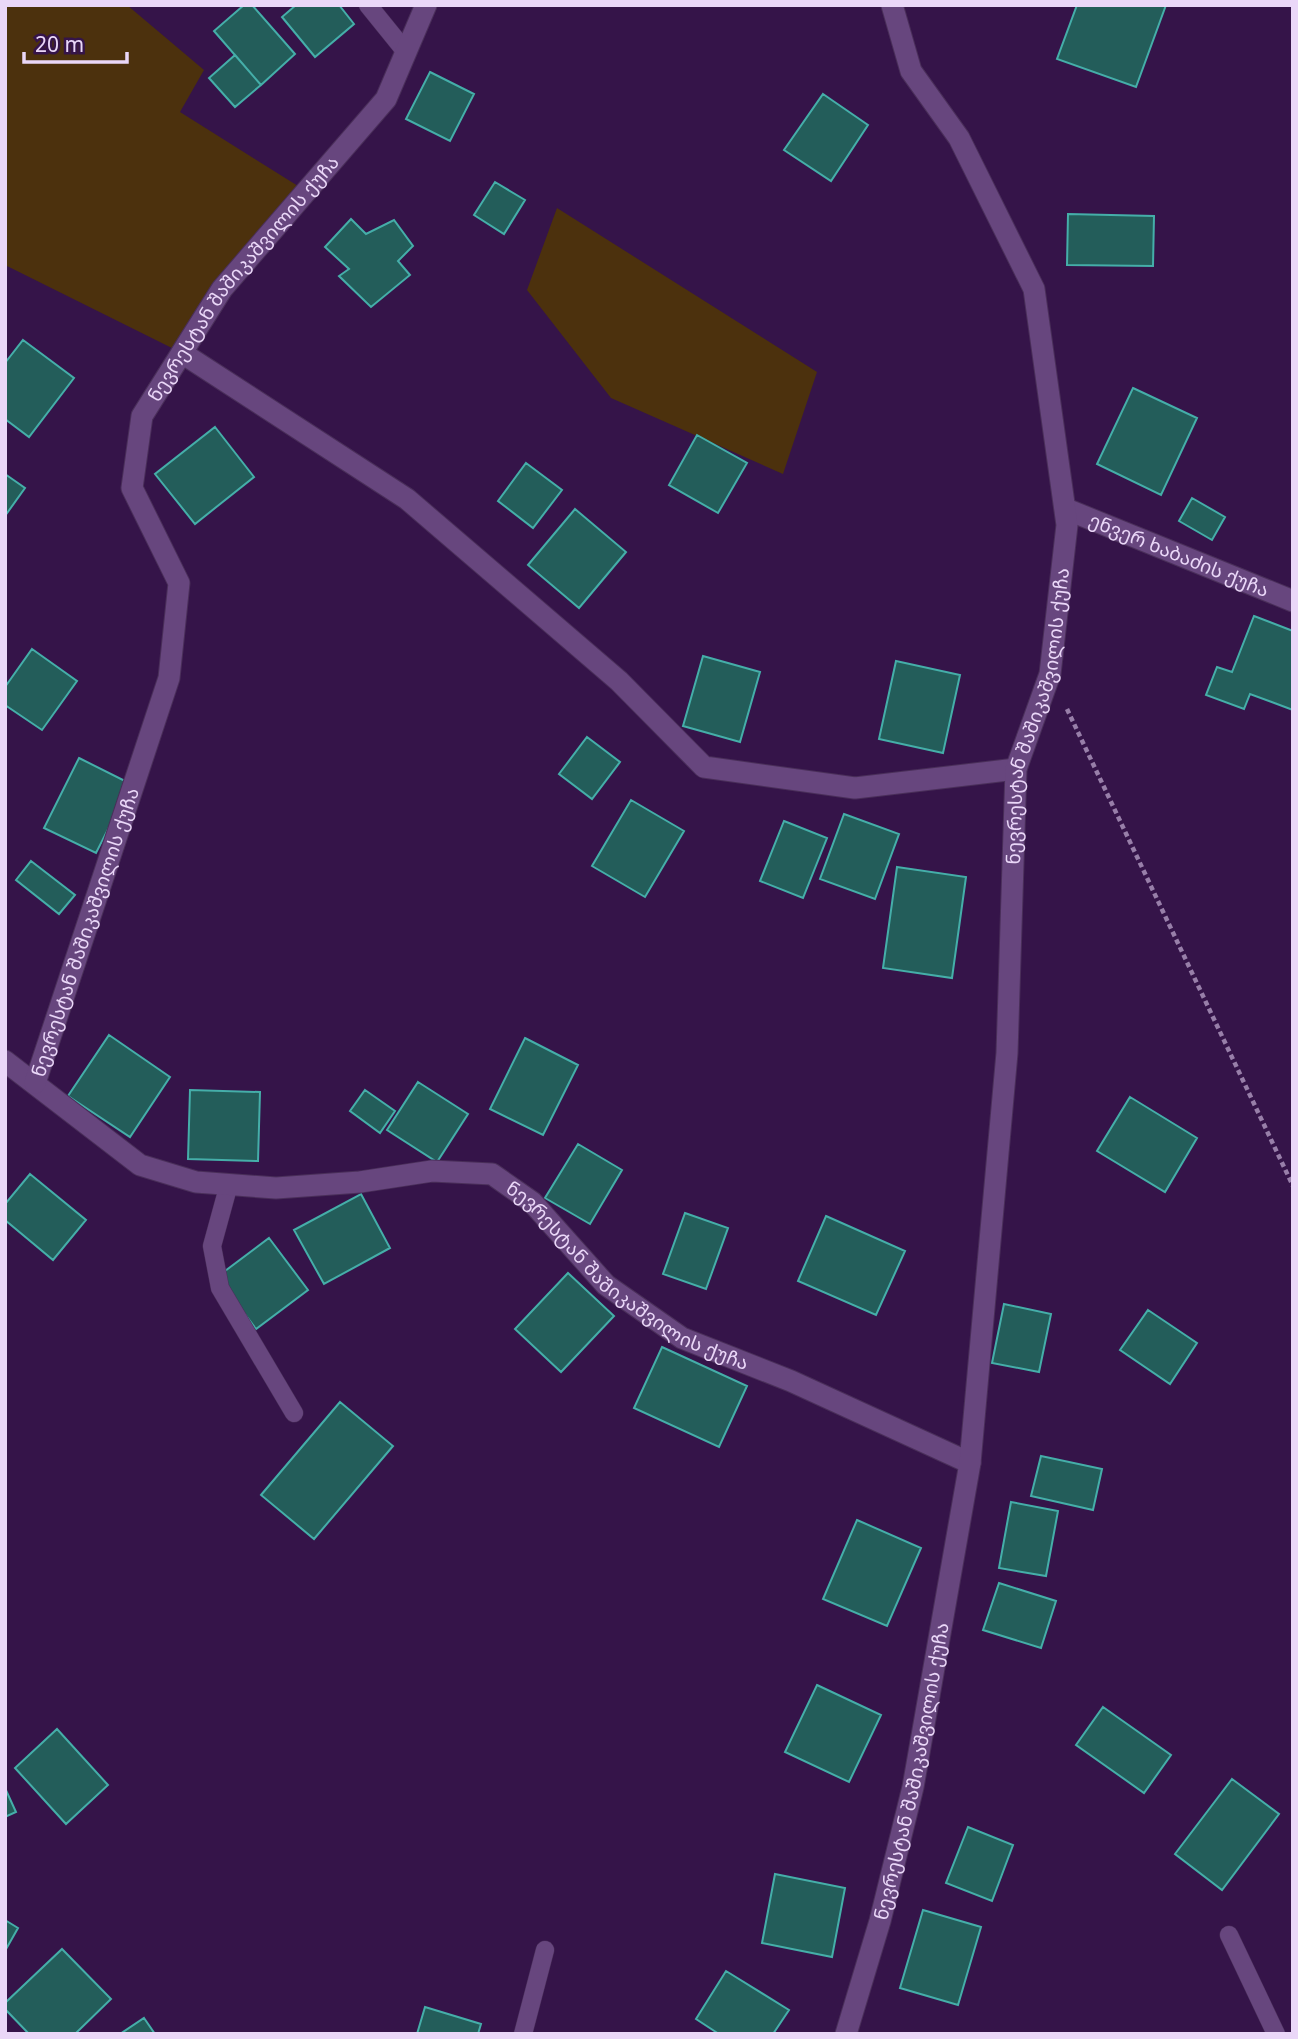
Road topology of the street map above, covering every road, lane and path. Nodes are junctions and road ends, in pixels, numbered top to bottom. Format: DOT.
graph roads {
  1 [pos="368,5"];
  2 [pos="426,5"];
  3 [pos="892,5"];
  4 [pos="406,52"];
  5 [pos="182,353"];
  6 [pos="1066,509"];
  7 [pos="1293,601"];
  8 [pos="1050,674"];
  9 [pos="1016,769"];
  10 [pos="5,1061"];
  11 [pos="35,1083"];
  12 [pos="229,1184"];
  13 [pos="1293,1186"];
  14 [pos="294,1413"];
  15 [pos="970,1463"];
  16 [pos="1229,1935"];
  17 [pos="545,1950"];
  18 [pos="523,2034"];
  19 [pos="846,2034"];
  20 [pos="1276,2034"];
  1 -- 4 [label="lane"];
  2 -- 4 [label="street, ნევრესტან შაშიკაშვილის ქუჩა"];
  3 -- 6 [label="street, ნევრესტან შაშიკაშვილის ქუჩა"];
  4 -- 5 [label="street, ნევრესტან შაშიკაშვილის ქუჩა"];
  5 -- 9 [label="street"];
  5 -- 11 [label="street, ნევრესტან შაშიკაშვილის ქუჩა"];
  6 -- 7 [label="street, ენვერ ხაბაძის ქუჩა"];
  6 -- 8 [label="street, ნევრესტან შაშიკაშვილის ქუჩა"];
  8 -- 9 [label="street, ნევრესტან შაშიკაშვილის ქუჩა"];
  8 -- 13 [label="path"];
  9 -- 15 [label="street, ნევრესტან შაშიკაშვილის ქუჩა"];
  10 -- 11 [label="street"];
  11 -- 12 [label="street, ნევრესტან შაშიკაშვილის ქუჩა"];
  12 -- 14 [label="lane"];
  12 -- 15 [label="street, ნევრესტან შაშიკაშვილის ქუჩა"];
  15 -- 19 [label="street, ნევრესტან შაშიკაშვილის ქუჩა"];
  16 -- 20 [label="lane"];
  17 -- 18 [label="lane"];
}
